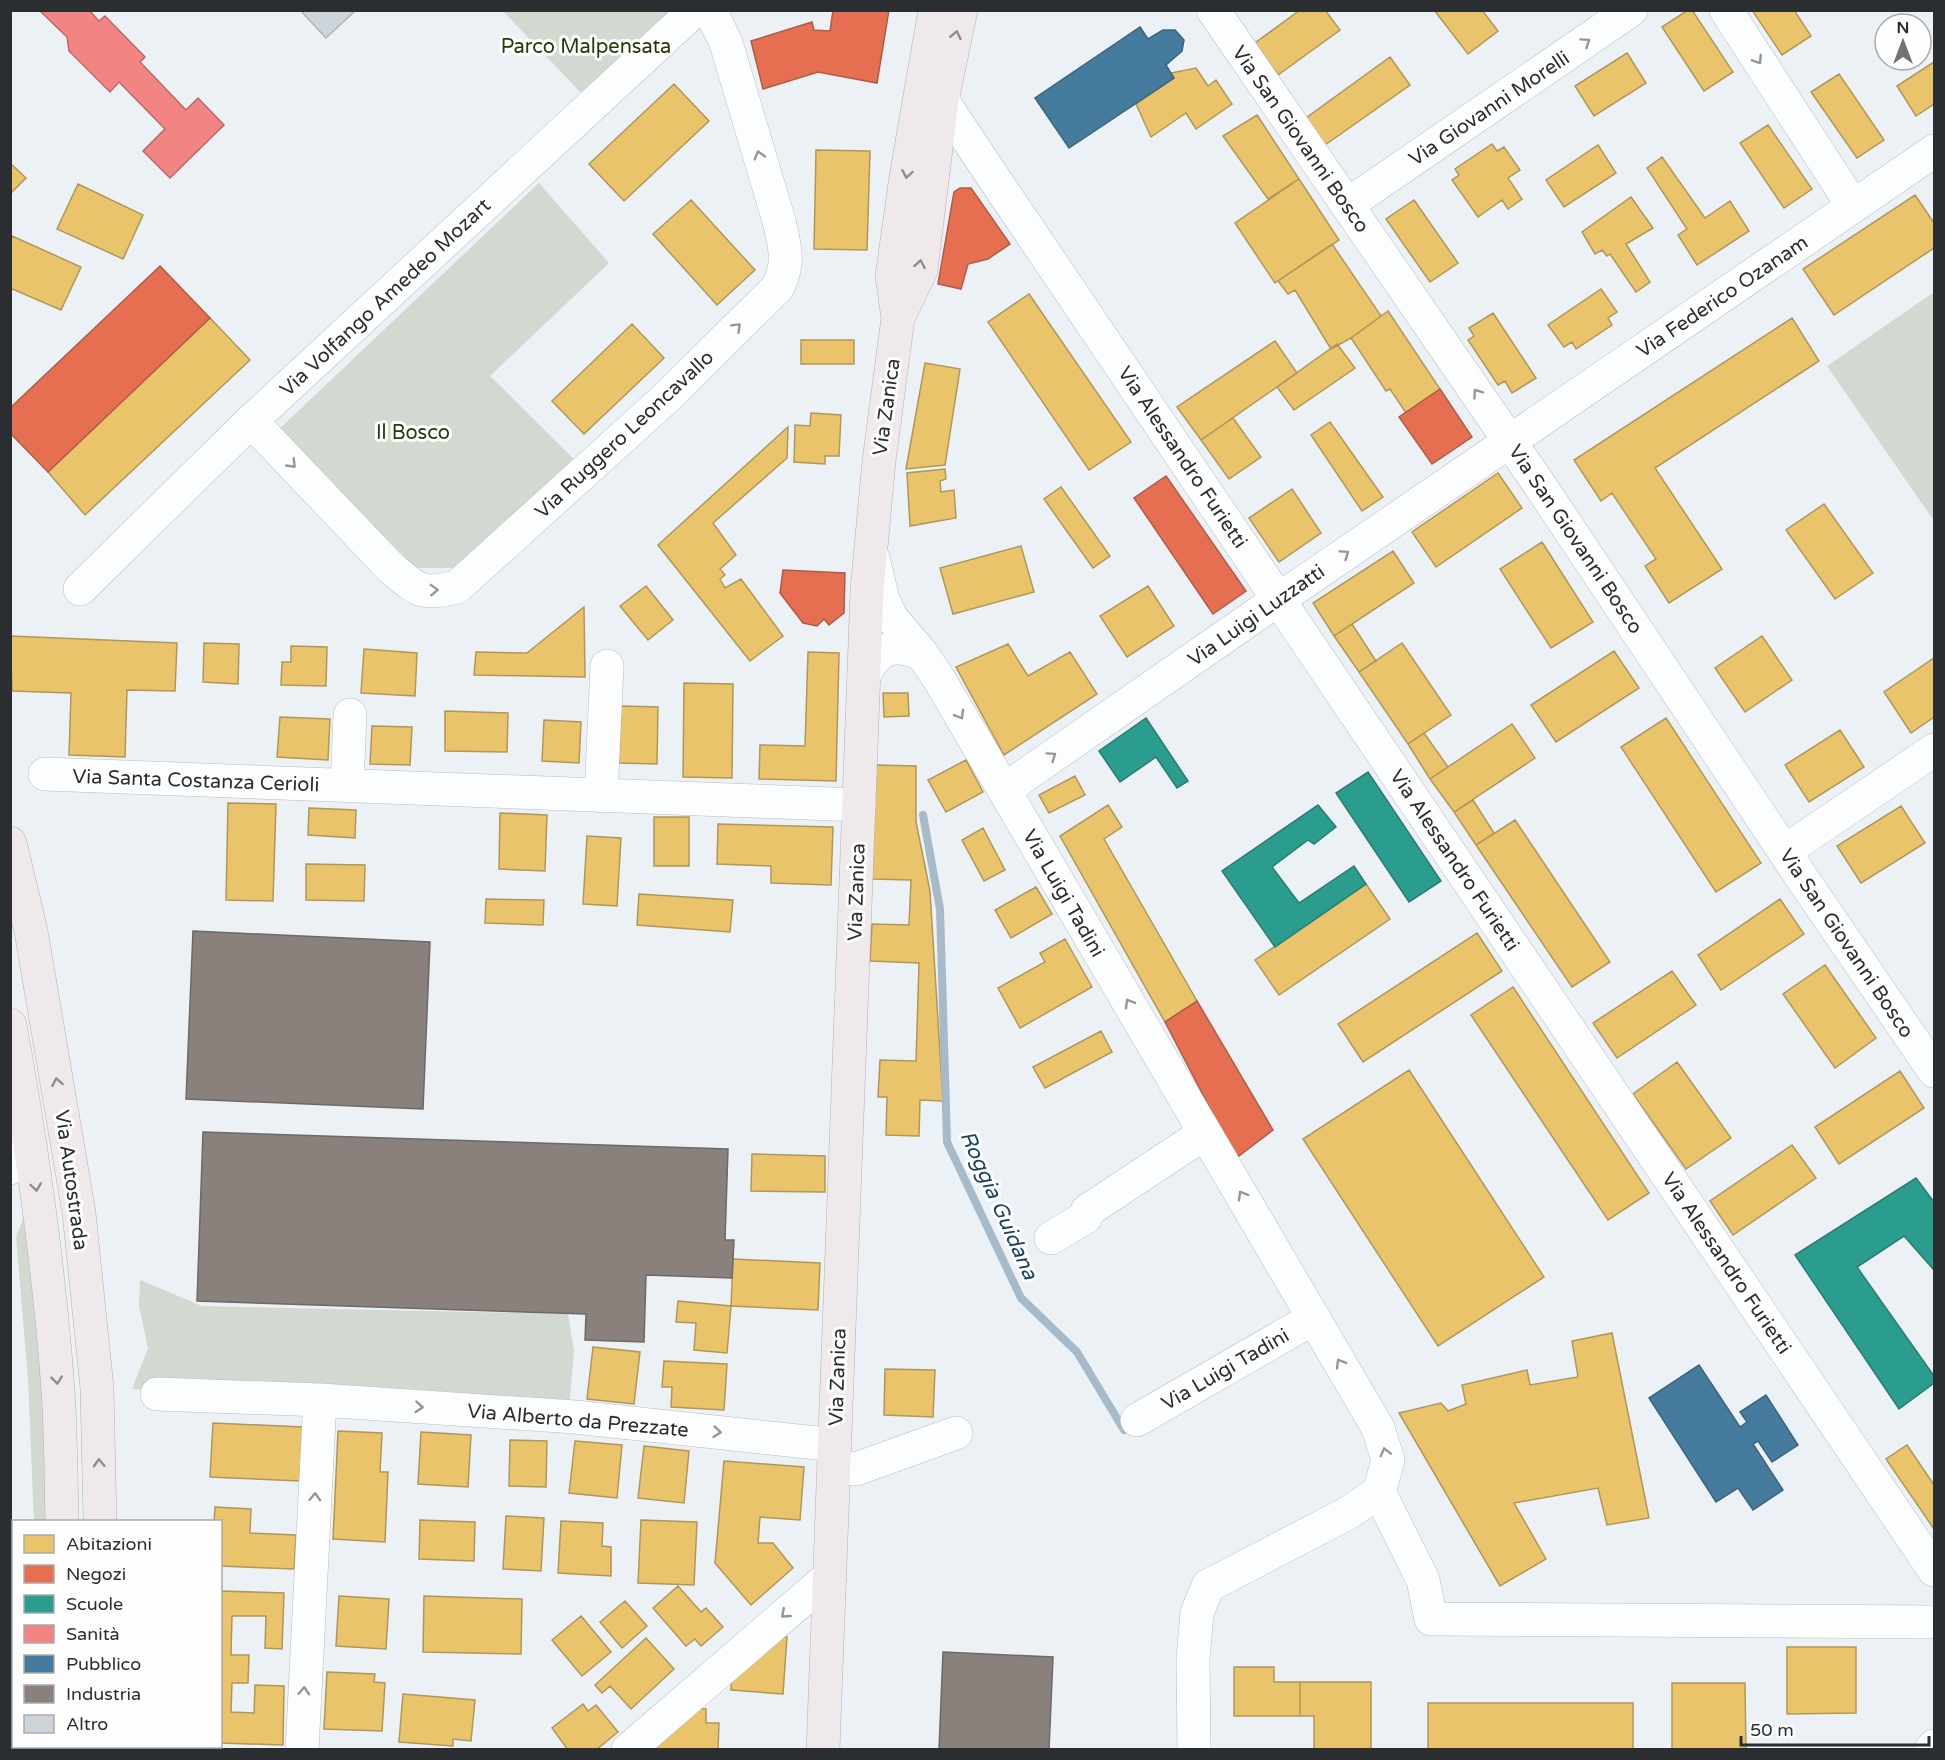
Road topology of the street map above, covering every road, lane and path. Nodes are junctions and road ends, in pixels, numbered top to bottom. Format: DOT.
graph roads {
  1 [pos="695,10"];
  2 [pos="710,10"];
  3 [pos="935,10"];
  4 [pos="961,10"];
  5 [pos="1213,10"];
  6 [pos="1631,10"];
  7 [pos="1726,10"];
  8 [pos="929,54"];
  9 [pos="937,122"];
  10 [pos="976,150"];
  11 [pos="1935,151"];
  12 [pos="931,174"];
  13 [pos="1347,205"];
  14 [pos="1853,206"];
  15 [pos="898,318"];
  16 [pos="251,421"];
  17 [pos="1510,441"];
  18 [pos="871,547"];
  19 [pos="80,589"];
  20 [pos="1279,599"];
  21 [pos="922,654"];
  22 [pos="607,666"];
  23 [pos="864,676"];
  24 [pos="350,715"];
  25 [pos="1935,750"];
  26 [pos="45,774"];
  27 [pos="347,786"];
  28 [pos="1004,790"];
  29 [pos="601,796"];
  30 [pos="859,806"];
  31 [pos="10,843"];
  32 [pos="1785,851"];
  33 [pos="10,1025"];
  34 [pos="1935,1071"];
  35 [pos="23,1097"];
  36 [pos="1205,1133"];
  37 [pos="10,1168"];
  38 [pos="1051,1238"];
  39 [pos="1314,1318"];
  40 [pos="157,1394"];
  41 [pos="320,1400"];
  42 [pos="1137,1420"];
  43 [pos="956,1433"];
  44 [pos="834,1456"];
  45 [pos="1379,1492"];
  46 [pos="62,1520"];
  47 [pos="100,1520"];
  48 [pos="1935,1570"];
  49 [pos="830,1576"];
  50 [pos="1935,1622"];
  51 [pos="1935,1746"];
  52 [pos="302,1749"];
  53 [pos="628,1749"];
  54 [pos="823,1749"];
  55 [pos="1194,1749"];
  56 [pos="1931,1749"];
  1 -- 16 [label="street, Via Volfango Amedeo Mozart"];
  16 -- 2 [label="street, Via Ruggero Leoncavallo, one-way"];
  3 -- 8 [label="main road, Via Zanica"];
  9 -- 4 [label="main road, Via Zanica, one-way"];
  5 -- 13 [label="street, Via San Giovanni Bosco"];
  13 -- 6 [label="street, Via Giovanni Morelli, one-way"];
  7 -- 14 [label="street, one-way"];
  8 -- 9 [label="main road, Via Zanica"];
  8 -- 9 [label="street, Via Alessandro Furietti"];
  9 -- 10 [label="street, Via Alessandro Furietti"];
  9 -- 12 [label="main road, Via Zanica"];
  9 -- 15 [label="main road, Via Zanica, one-way"];
  10 -- 12 [label="street"];
  10 -- 20 [label="street, Via Alessandro Furietti"];
  11 -- 14 [label="street, Via Federico Ozanam"];
  15 -- 12 [label="main road, Via Zanica, one-way"];
  17 -- 13 [label="street, Via San Giovanni Bosco, one-way"];
  14 -- 17 [label="street, Via Federico Ozanam"];
  15 -- 18 [label="main road, Via Zanica"];
  16 -- 19 [label="street, Via Volfango Amedeo Mozart"];
  20 -- 17 [label="street, Via Luigi Luzzatti, one-way"];
  17 -- 32 [label="street, Via San Giovanni Bosco"];
  18 -- 21 [label="street, Via Luigi Tadini"];
  18 -- 23 [label="main road, Via Zanica"];
  28 -- 20 [label="street, Via Luigi Luzzatti, one-way"];
  20 -- 48 [label="street, Via Alessandro Furietti"];
  21 -- 23 [label="street"];
  21 -- 28 [label="street, Via Luigi Tadini, one-way"];
  22 -- 29 [label="street"];
  23 -- 30 [label="main road, Via Zanica"];
  24 -- 27 [label="street, Via Santa Costanza Cerioli"];
  25 -- 32 [label="street"];
  26 -- 27 [label="street, Via Santa Costanza Cerioli"];
  27 -- 29 [label="street, Via Santa Costanza Cerioli"];
  36 -- 28 [label="street, Via Luigi Tadini, one-way"];
  29 -- 30 [label="street, Via Santa Costanza Cerioli"];
  30 -- 44 [label="main road, Via Zanica"];
  47 -- 31 [label="main road, Via Autostrada, one-way"];
  32 -- 34 [label="street, Via San Giovanni Bosco"];
  33 -- 35 [label="main road, Via Autostrada"];
  35 -- 37 [label="street, Via Autostrada"];
  35 -- 46 [label="main road, Via Autostrada, one-way"];
  36 -- 38 [label="street"];
  39 -- 36 [label="street, Via Luigi Tadini, one-way"];
  39 -- 42 [label="street, Via Luigi Tadini"];
  45 -- 39 [label="street, Via Luigi Tadini, one-way"];
  40 -- 41 [label="street, Via Alberto da Prezzate"];
  41 -- 44 [label="street, Via Alberto da Prezzate, one-way"];
  52 -- 41 [label="street, one-way"];
  43 -- 44 [label="street"];
  44 -- 49 [label="main road, Via Zanica"];
  45 -- 50 [label="street"];
  45 -- 55 [label="street"];
  49 -- 53 [label="street, one-way"];
  49 -- 54 [label="main road, Via Zanica"];
  51 -- 56 [label="street"];
}
